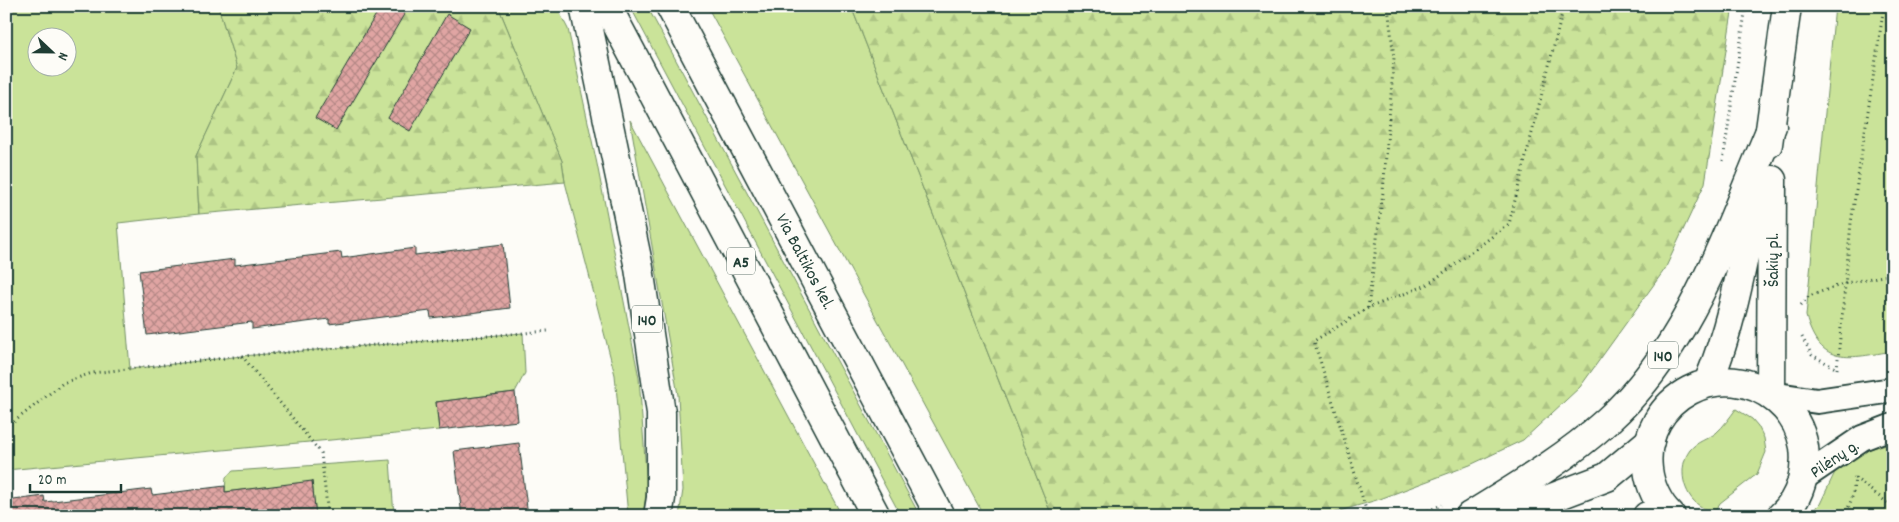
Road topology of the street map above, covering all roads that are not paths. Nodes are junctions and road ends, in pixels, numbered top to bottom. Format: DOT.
graph roads {
  1 [pos="584,6"];
  2 [pos="607,6"];
  3 [pos="670,6"];
  4 [pos="1787,6"];
  5 [pos="1772,126"];
  6 [pos="1708,383"];
  7 [pos="1893,390"];
  8 [pos="1771,394"];
  9 [pos="1893,426"];
  10 [pos="1650,442"];
  11 [pos="1803,478"];
  12 [pos="1662,515"];
  13 [pos="658,516"];
  14 [pos="876,516"];
  15 [pos="940,516"];
  16 [pos="1470,516"];
  17 [pos="1504,516"];
  18 [pos="1781,516"];
  1 -- 13 [label="main road, 140"];
  2 -- 14 [label="main road, A5"];
  3 -- 15 [label="main road, Via Baltikos kel."];
  4 -- 5 [label="main road, Šakių pl. / 140"];
  5 -- 6 [label="main road, Šakių pl."];
  5 -- 8 [label="main road, Šakių pl. / 140"];
  5 -- 16 [label="main road, 140"];
  6 -- 8 [label="main road"];
  6 -- 10 [label="main road"];
  7 -- 8 [label="street"];
  8 -- 11 [label="main road"];
  9 -- 11 [label="street, Pilėnų g."];
  10 -- 12 [label="main road"];
  10 -- 17 [label="main road"];
  11 -- 18 [label="main road"];
}
